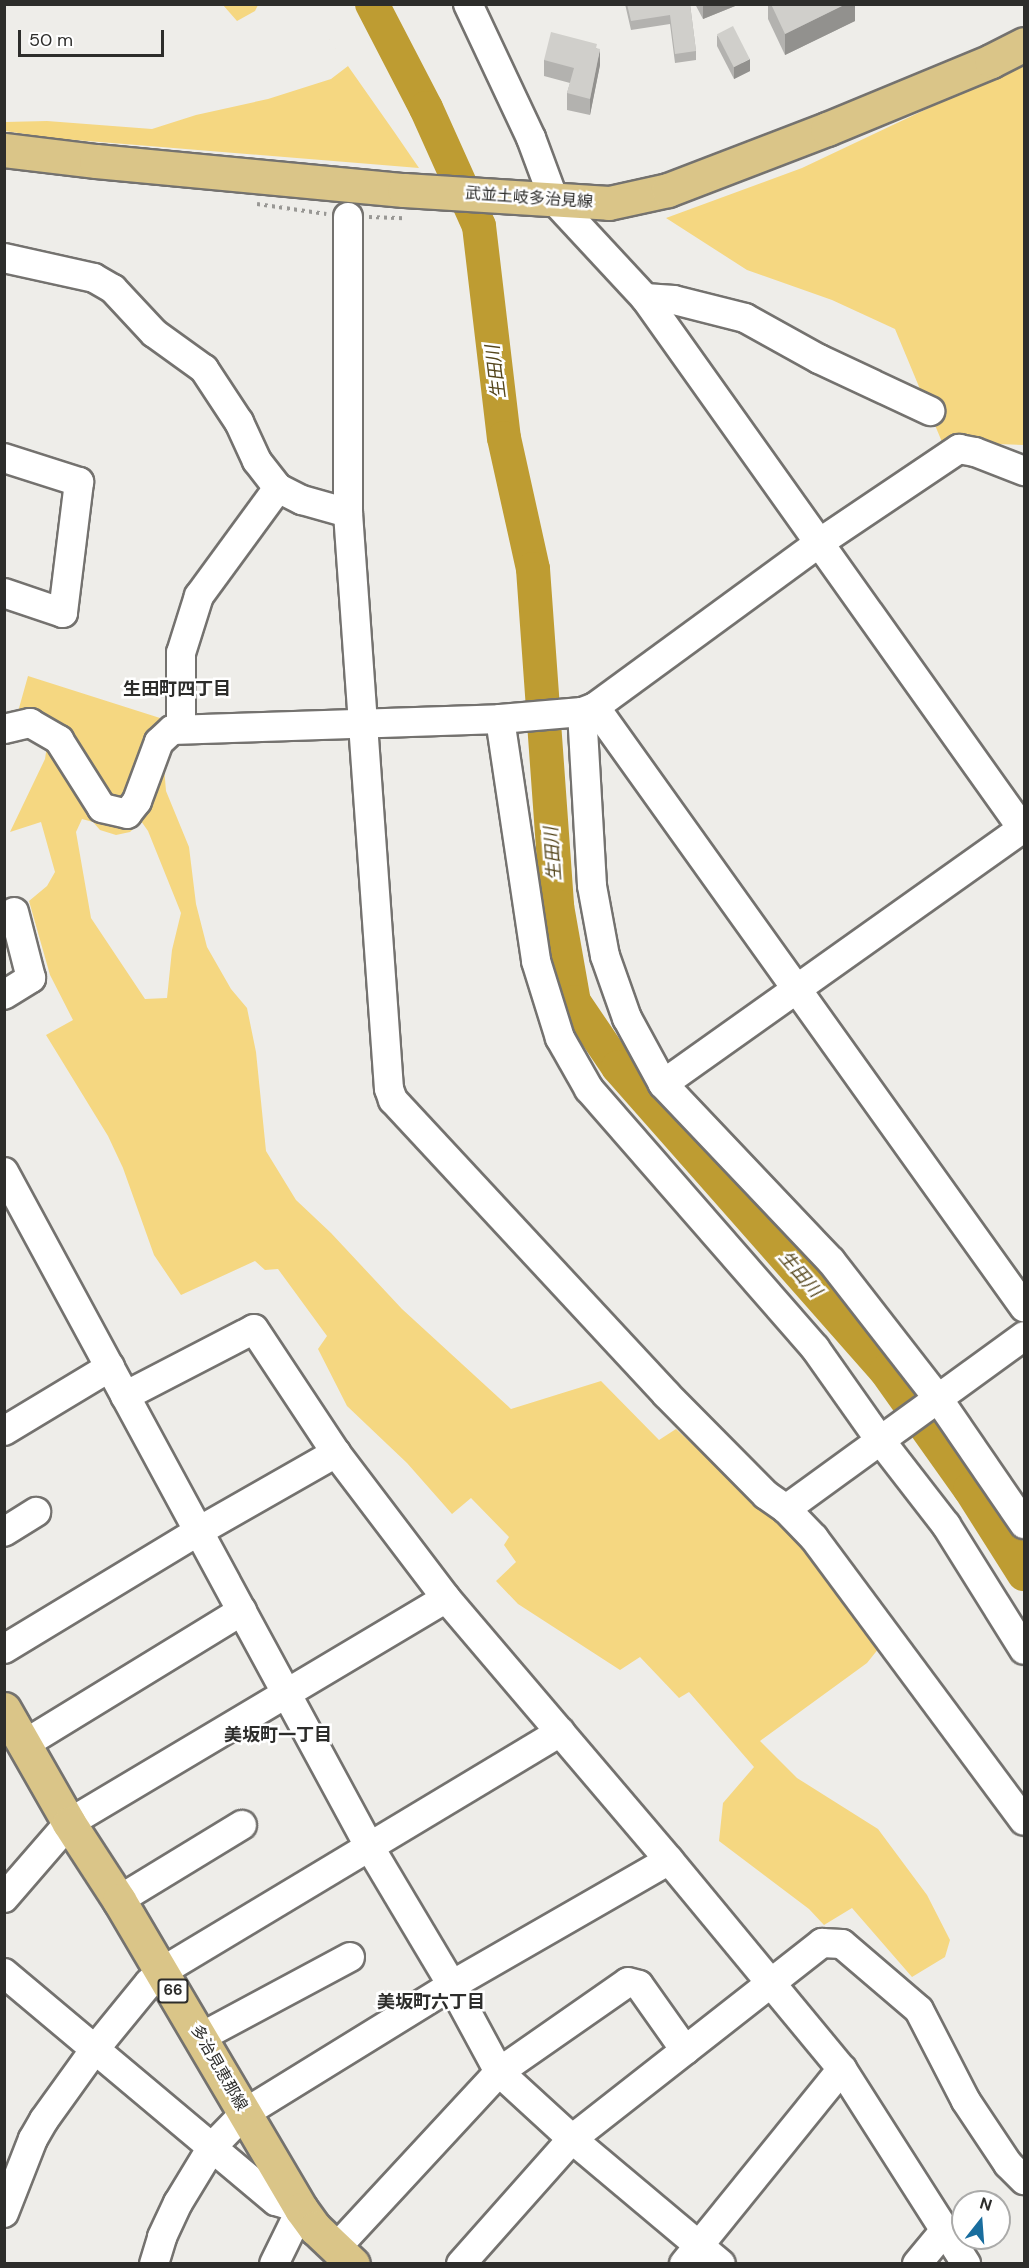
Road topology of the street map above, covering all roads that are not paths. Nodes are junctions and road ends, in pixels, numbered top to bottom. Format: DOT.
graph roads {
  1 [pos="468,4"];
  2 [pos="1024,44"];
  3 [pos="4,150"];
  4 [pos="554,200"];
  5 [pos="348,217"];
  6 [pos="4,258"];
  7 [pos="645,298"];
  8 [pos="930,411"];
  9 [pos="4,458"];
  10 [pos="1024,471"];
  11 [pos="278,488"];
  12 [pos="348,513"];
  13 [pos="819,543"];
  14 [pos="4,593"];
  15 [pos="589,710"];
  16 [pos="500,719"];
  17 [pos="364,724"];
  18 [pos="4,729"];
  19 [pos="182,729"];
  20 [pos="1024,829"];
  21 [pos="14,912"];
  22 [pos="798,990"];
  23 [pos="4,995"];
  24 [pos="663,1084"];
  25 [pos="4,1172"];
  26 [pos="13,1210"];
  27 [pos="1024,1308"];
  28 [pos="1024,1336"];
  29 [pos="110,1367"];
  30 [pos="125,1396"];
  31 [pos="937,1397"];
  32 [pos="4,1431"];
  33 [pos="880,1440"];
  34 [pos="336,1453"];
  35 [pos="786,1509"];
  36 [pos="36,1512"];
  37 [pos="1024,1524"];
  38 [pos="199,1531"];
  39 [pos="4,1532"];
  40 [pos="446,1598"];
  41 [pos="242,1611"];
  42 [pos="4,1648"];
  43 [pos="1024,1650"];
  44 [pos="287,1691"];
  45 [pos="4,1709"];
  46 [pos="561,1732"];
  47 [pos="23,1744"];
  48 [pos="1024,1821"];
  49 [pos="69,1823"];
  50 [pos="242,1825"];
  51 [pos="369,1846"];
  52 [pos="669,1860"];
  53 [pos="4,1898"];
  54 [pos="119,1900"];
  55 [pos="350,1957"];
  56 [pos="161,1971"];
  57 [pos="4,1973"];
  58 [pos="771,1984"];
  59 [pos="452,1985"];
  60 [pos="201,2037"];
  61 [pos="95,2049"];
  62 [pos="686,2050"];
  63 [pos="842,2069"];
  64 [pos="499,2072"];
  65 [pos="245,2113"];
  66 [pos="572,2139"];
  67 [pos="212,2147"];
  68 [pos="1024,2180"];
  69 [pos="301,2209"];
  70 [pos="4,2213"];
  71 [pos="945,2230"];
  72 [pos="691,2254"];
  73 [pos="344,2256"];
  74 [pos="154,2264"];
  75 [pos="274,2264"];
  76 [pos="461,2264"];
  77 [pos="721,2264"];
  78 [pos="917,2264"];
  79 [pos="966,2264"];
  1 -- 4 [label="street"];
  2 -- 4 [label="main road, 武並土岐多治見線"];
  3 -- 4 [label="main road, 武並土岐多治見線"];
  4 -- 7 [label="street"];
  5 -- 12 [label="street"];
  6 -- 11 [label="street"];
  7 -- 8 [label="street"];
  7 -- 13 [label="street"];
  9 -- 14 [label="street"];
  10 -- 13 [label="street"];
  11 -- 12 [label="street"];
  11 -- 19 [label="street"];
  12 -- 17 [label="street"];
  13 -- 15 [label="street"];
  13 -- 20 [label="street"];
  15 -- 16 [label="street"];
  15 -- 22 [label="street"];
  15 -- 24 [label="street"];
  16 -- 17 [label="street"];
  16 -- 33 [label="street"];
  17 -- 19 [label="street"];
  17 -- 35 [label="street"];
  18 -- 19 [label="street"];
  20 -- 22 [label="street"];
  21 -- 23 [label="street"];
  22 -- 24 [label="street"];
  22 -- 27 [label="street"];
  24 -- 31 [label="street"];
  25 -- 26 [label="street"];
  26 -- 29 [label="street"];
  28 -- 31 [label="street"];
  29 -- 30 [label="street"];
  29 -- 32 [label="street"];
  30 -- 34 [label="street"];
  30 -- 38 [label="street"];
  31 -- 33 [label="street"];
  31 -- 37 [label="street"];
  33 -- 35 [label="street"];
  33 -- 43 [label="street"];
  34 -- 38 [label="street"];
  34 -- 40 [label="street"];
  35 -- 48 [label="street"];
  36 -- 39 [label="street"];
  38 -- 41 [label="street"];
  38 -- 42 [label="street"];
  40 -- 44 [label="street"];
  40 -- 46 [label="street"];
  41 -- 44 [label="street"];
  41 -- 47 [label="street"];
  44 -- 49 [label="street"];
  44 -- 51 [label="street"];
  45 -- 47 [label="main road, 多治見恵那線 / 66"];
  46 -- 51 [label="street"];
  46 -- 52 [label="street"];
  47 -- 49 [label="main road, 多治見恵那線 / 66"];
  49 -- 53 [label="street"];
  49 -- 54 [label="main road, 多治見恵那線 / 66"];
  50 -- 54 [label="street"];
  51 -- 56 [label="street"];
  51 -- 59 [label="street"];
  52 -- 58 [label="street"];
  52 -- 59 [label="street"];
  54 -- 56 [label="main road, 多治見恵那線 / 66"];
  55 -- 60 [label="street"];
  56 -- 60 [label="main road, 多治見恵那線 / 66"];
  56 -- 61 [label="street"];
  57 -- 61 [label="street"];
  58 -- 62 [label="street"];
  58 -- 63 [label="street"];
  58 -- 68 [label="street"];
  59 -- 64 [label="street"];
  59 -- 65 [label="street"];
  60 -- 65 [label="main road, 多治見恵那線 / 66"];
  61 -- 67 [label="street"];
  61 -- 70 [label="street"];
  62 -- 64 [label="street"];
  62 -- 66 [label="street"];
  63 -- 71 [label="street"];
  63 -- 72 [label="street"];
  64 -- 66 [label="street"];
  64 -- 73 [label="street"];
  65 -- 67 [label="street"];
  65 -- 69 [label="main road, 多治見恵那線 / 66"];
  66 -- 72 [label="street"];
  66 -- 76 [label="street"];
  67 -- 69 [label="street"];
  67 -- 74 [label="street"];
  69 -- 73 [label="main road, 多治見恵那線 / 66"];
  69 -- 75 [label="street"];
  71 -- 78 [label="street"];
  71 -- 79 [label="street"];
  72 -- 77 [label="street"];
}
